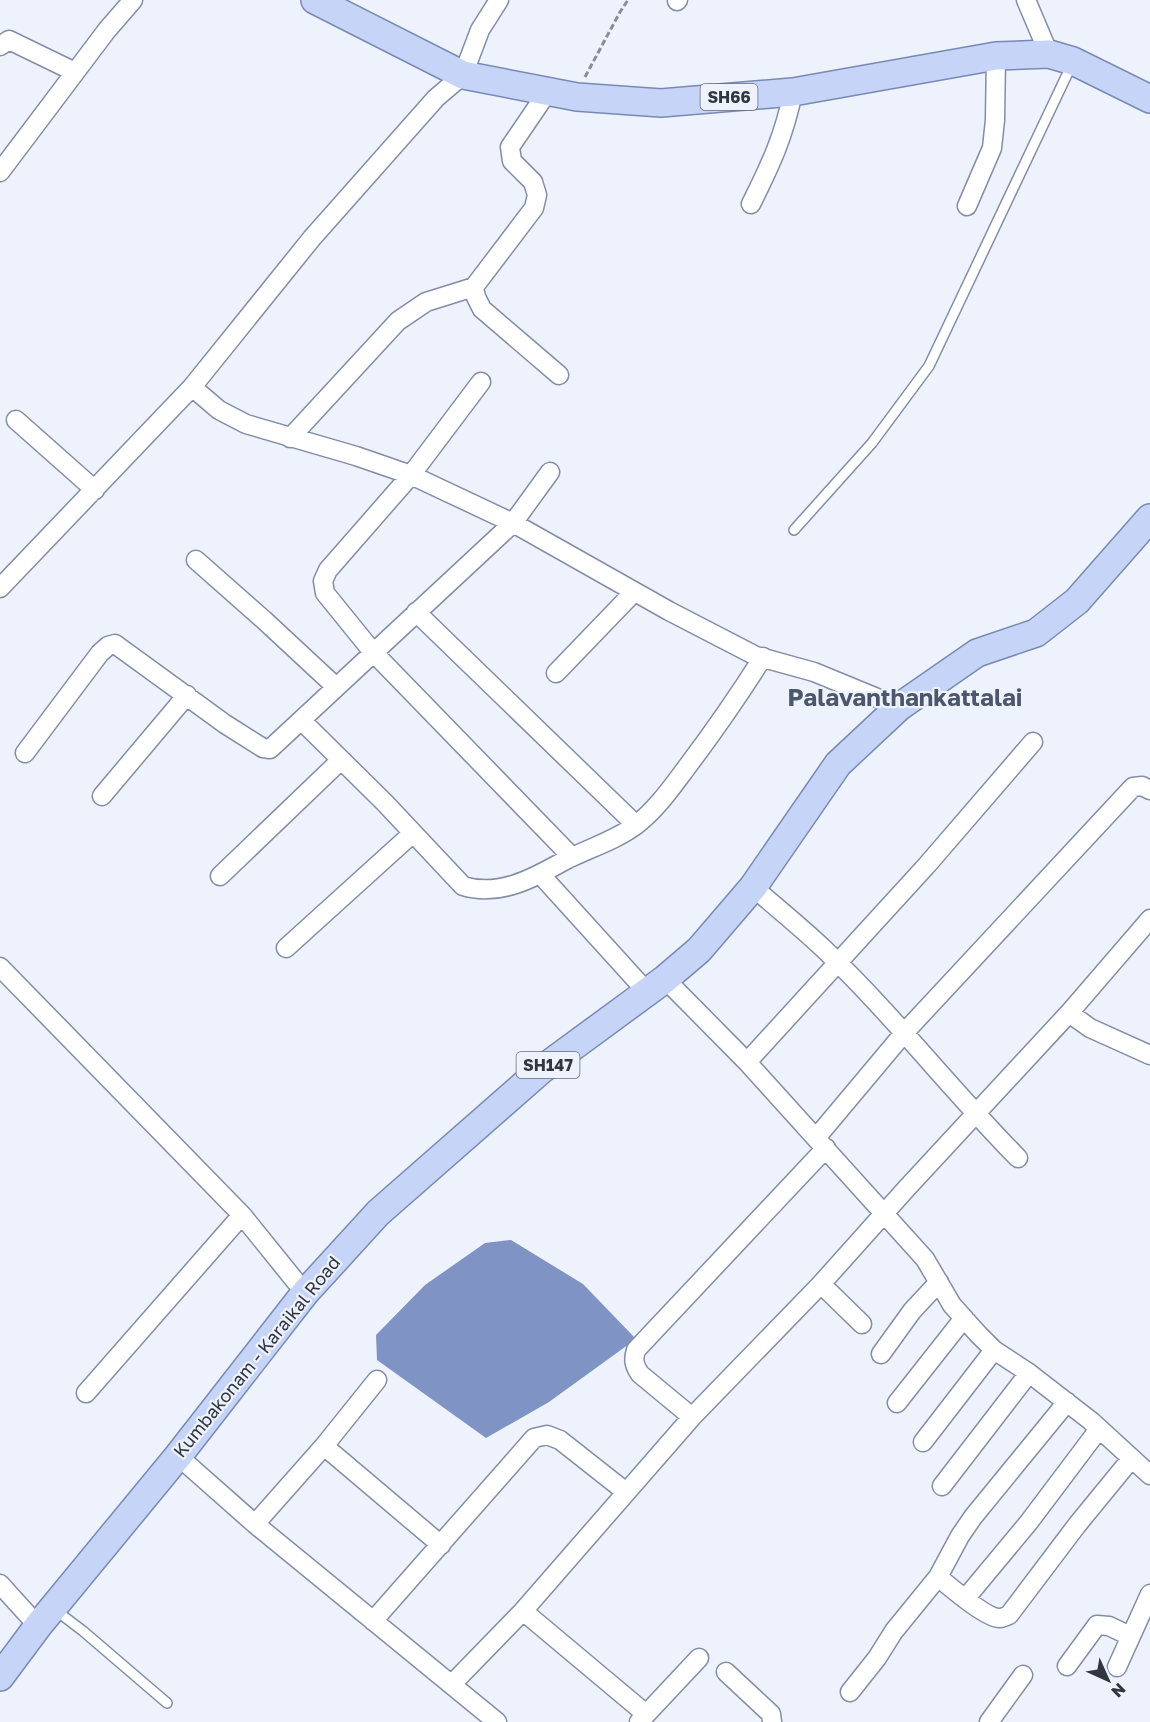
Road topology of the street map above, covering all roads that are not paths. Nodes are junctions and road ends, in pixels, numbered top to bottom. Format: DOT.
graph roads {
  1 [pos="133,0"];
  2 [pos="315,0"];
  3 [pos="499,0"];
  4 [pos="1026,0"];
  5 [pos="349,8"];
  6 [pos="0,46"];
  7 [pos="996,56"];
  8 [pos="1061,58"];
  9 [pos="75,72"];
  10 [pos="463,75"];
  11 [pos="550,92"];
  12 [pos="793,92"];
  13 [pos="1150,99"];
  14 [pos="0,172"];
  15 [pos="751,204"];
  16 [pos="967,206"];
  17 [pos="474,287"];
  18 [pos="559,375"];
  19 [pos="481,382"];
  20 [pos="192,387"];
  21 [pos="16,420"];
  22 [pos="290,438"];
  23 [pos="550,472"];
  24 [pos="411,476"];
  25 [pos="95,490"];
  26 [pos="1150,518"];
  27 [pos="513,523"];
  28 [pos="794,530"];
  29 [pos="196,560"];
  30 [pos="0,588"];
  31 [pos="634,592"];
  32 [pos="416,612"];
  33 [pos="372,651"];
  34 [pos="763,657"];
  35 [pos="556,673"];
  36 [pos="335,686"];
  37 [pos="187,695"];
  38 [pos="899,707"];
  39 [pos="302,721"];
  40 [pos="1033,742"];
  41 [pos="25,753"];
  42 [pos="341,760"];
  43 [pos="1150,790"];
  44 [pos="102,796"];
  45 [pos="636,825"];
  46 [pos="413,833"];
  47 [pos="572,856"];
  48 [pos="540,874"];
  49 [pos="220,876"];
  50 [pos="753,887"];
  51 [pos="1150,919"];
  52 [pos="286,948"];
  53 [pos="838,964"];
  54 [pos="0,967"];
  55 [pos="656,986"];
  56 [pos="1069,1013"];
  57 [pos="904,1033"];
  58 [pos="1150,1055"];
  59 [pos="747,1062"];
  60 [pos="975,1114"];
  61 [pos="821,1143"];
  62 [pos="1018,1158"];
  63 [pos="885,1214"];
  64 [pos="243,1215"];
  65 [pos="939,1282"];
  66 [pos="821,1284"];
  67 [pos="305,1293"];
  68 [pos="964,1318"];
  69 [pos="862,1324"];
  70 [pos="994,1350"];
  71 [pos="881,1354"];
  72 [pos="1029,1373"];
  73 [pos="377,1380"];
  74 [pos="86,1393"];
  75 [pos="1067,1402"];
  76 [pos="897,1403"];
  77 [pos="692,1417"];
  78 [pos="1099,1429"];
  79 [pos="923,1442"];
  80 [pos="324,1446"];
  81 [pos="178,1456"];
  82 [pos="1131,1459"];
  83 [pos="1150,1475"];
  84 [pos="942,1486"];
  85 [pos="626,1492"];
  86 [pos="255,1524"];
  87 [pos="441,1545"];
  88 [pos="938,1577"];
  89 [pos="0,1584"];
  90 [pos="1150,1594"];
  91 [pos="965,1599"];
  92 [pos="523,1611"];
  93 [pos="46,1617"];
  94 [pos="373,1621"];
  95 [pos="1130,1636"];
  96 [pos="699,1658"];
  97 [pos="1067,1666"];
  98 [pos="1117,1667"];
  99 [pos="726,1672"];
  100 [pos="1023,1676"];
  101 [pos="0,1677"];
  102 [pos="452,1684"];
  103 [pos="850,1692"];
  104 [pos="167,1703"];
  105 [pos="643,1718"];
  106 [pos="496,1722"];
  107 [pos="772,1722"];
  108 [pos="989,1722"];
  1 -- 9 [label="street"];
  2 -- 5 [label="main road, SH66"];
  3 -- 10 [label="street"];
  4 -- 8 [label="street"];
  5 -- 10 [label="main road, SH66"];
  6 -- 9 [label="street"];
  7 -- 8 [label="main road, SH66"];
  7 -- 12 [label="main road, SH66"];
  7 -- 16 [label="street"];
  8 -- 13 [label="main road, SH66"];
  8 -- 28 [label="lane"];
  9 -- 14 [label="street"];
  10 -- 11 [label="main road, SH66"];
  10 -- 20 [label="street"];
  11 -- 12 [label="main road, SH66"];
  11 -- 17 [label="street"];
  12 -- 15 [label="street"];
  17 -- 18 [label="street"];
  17 -- 22 [label="street"];
  19 -- 24 [label="street"];
  20 -- 22 [label="street"];
  20 -- 25 [label="street"];
  21 -- 25 [label="street"];
  22 -- 24 [label="street"];
  23 -- 27 [label="street"];
  24 -- 27 [label="street"];
  24 -- 33 [label="street"];
  25 -- 30 [label="street"];
  26 -- 38 [label="main road, Kumbakonam - Karaikal Road / SH147"];
  27 -- 31 [label="street"];
  27 -- 32 [label="street"];
  29 -- 36 [label="street"];
  31 -- 34 [label="street"];
  31 -- 35 [label="street"];
  32 -- 33 [label="street"];
  32 -- 45 [label="street"];
  33 -- 36 [label="street"];
  33 -- 47 [label="street"];
  34 -- 38 [label="street"];
  34 -- 45 [label="street"];
  36 -- 39 [label="street"];
  37 -- 39 [label="street"];
  37 -- 41 [label="street"];
  37 -- 44 [label="street"];
  38 -- 50 [label="main road, Kumbakonam - Karaikal Road / SH147"];
  39 -- 42 [label="street"];
  40 -- 53 [label="street"];
  42 -- 46 [label="street"];
  42 -- 49 [label="street"];
  43 -- 57 [label="street"];
  45 -- 47 [label="street"];
  46 -- 48 [label="street"];
  46 -- 52 [label="street"];
  47 -- 48 [label="street"];
  48 -- 55 [label="street"];
  50 -- 53 [label="street"];
  50 -- 55 [label="main road, Kumbakonam - Karaikal Road / SH147"];
  51 -- 56 [label="street"];
  53 -- 57 [label="street"];
  53 -- 59 [label="street"];
  54 -- 64 [label="street"];
  55 -- 59 [label="street"];
  55 -- 67 [label="main road, Kumbakonam - Karaikal Road / SH147"];
  56 -- 58 [label="street"];
  56 -- 60 [label="street"];
  57 -- 60 [label="street"];
  57 -- 61 [label="street"];
  59 -- 61 [label="street"];
  60 -- 62 [label="street"];
  60 -- 63 [label="street"];
  61 -- 63 [label="street"];
  61 -- 77 [label="street"];
  63 -- 65 [label="street"];
  63 -- 66 [label="street"];
  64 -- 67 [label="street"];
  64 -- 74 [label="street"];
  65 -- 68 [label="street"];
  65 -- 71 [label="street"];
  66 -- 69 [label="street"];
  66 -- 77 [label="street"];
  67 -- 81 [label="main road, Kumbakonam - Karaikal Road / SH147"];
  68 -- 70 [label="street"];
  68 -- 76 [label="street"];
  70 -- 72 [label="street"];
  70 -- 79 [label="street"];
  72 -- 75 [label="street"];
  72 -- 84 [label="street"];
  73 -- 80 [label="street"];
  75 -- 78 [label="street"];
  75 -- 88 [label="street"];
  77 -- 85 [label="street"];
  78 -- 82 [label="street"];
  78 -- 91 [label="street"];
  80 -- 86 [label="street"];
  80 -- 87 [label="street"];
  81 -- 86 [label="street"];
  81 -- 93 [label="main road, Kumbakonam - Karaikal Road / SH147"];
  82 -- 83 [label="street"];
  82 -- 91 [label="street"];
  85 -- 87 [label="street"];
  85 -- 92 [label="street"];
  86 -- 94 [label="street"];
  87 -- 94 [label="street"];
  88 -- 91 [label="street"];
  88 -- 103 [label="street"];
  89 -- 93 [label="street"];
  90 -- 95 [label="street"];
  92 -- 102 [label="street"];
  92 -- 105 [label="street"];
  93 -- 101 [label="main road, Kumbakonam - Karaikal Road / SH147"];
  93 -- 104 [label="lane"];
  94 -- 102 [label="street"];
  95 -- 97 [label="street"];
  95 -- 98 [label="street"];
  96 -- 105 [label="street"];
  99 -- 107 [label="street"];
  100 -- 108 [label="street"];
  102 -- 106 [label="street"];
}
